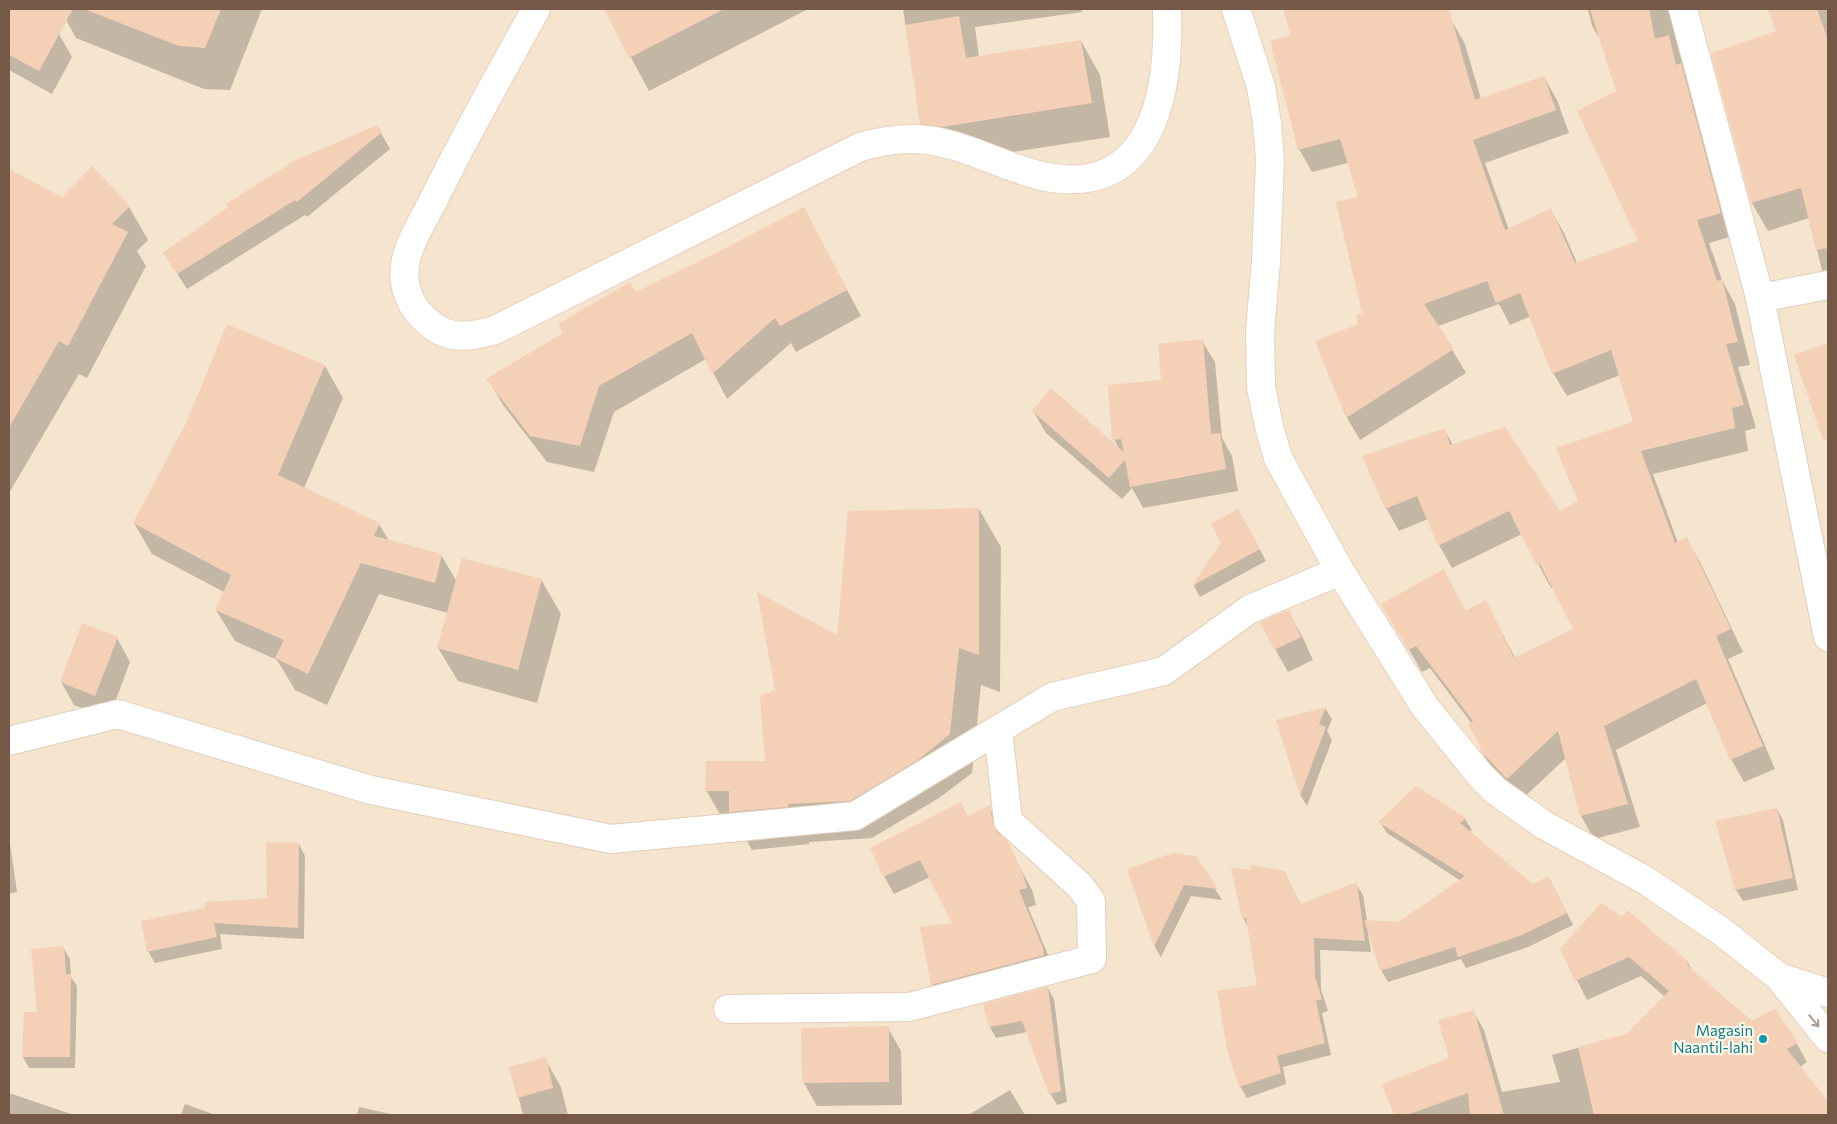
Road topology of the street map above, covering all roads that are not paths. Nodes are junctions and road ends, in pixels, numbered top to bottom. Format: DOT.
graph roads {
  1 [pos="536,9"];
  2 [pos="1167,9"];
  3 [pos="1236,9"];
  4 [pos="1683,9"];
  5 [pos="1828,285"];
  6 [pos="1760,298"];
  7 [pos="1340,571"];
  8 [pos="1828,638"];
  9 [pos="998,730"];
  10 [pos="9,741"];
  11 [pos="1779,977"];
  12 [pos="1828,994"];
  13 [pos="728,1009"];
  14 [pos="1828,1038"];
  1 -- 2 [label="street"];
  3 -- 7 [label="street"];
  4 -- 6 [label="street"];
  5 -- 6 [label="street"];
  6 -- 8 [label="street"];
  7 -- 9 [label="street"];
  7 -- 11 [label="street"];
  9 -- 10 [label="street"];
  9 -- 13 [label="street"];
  11 -- 12 [label="street"];
  11 -- 14 [label="street, one-way"];
}
